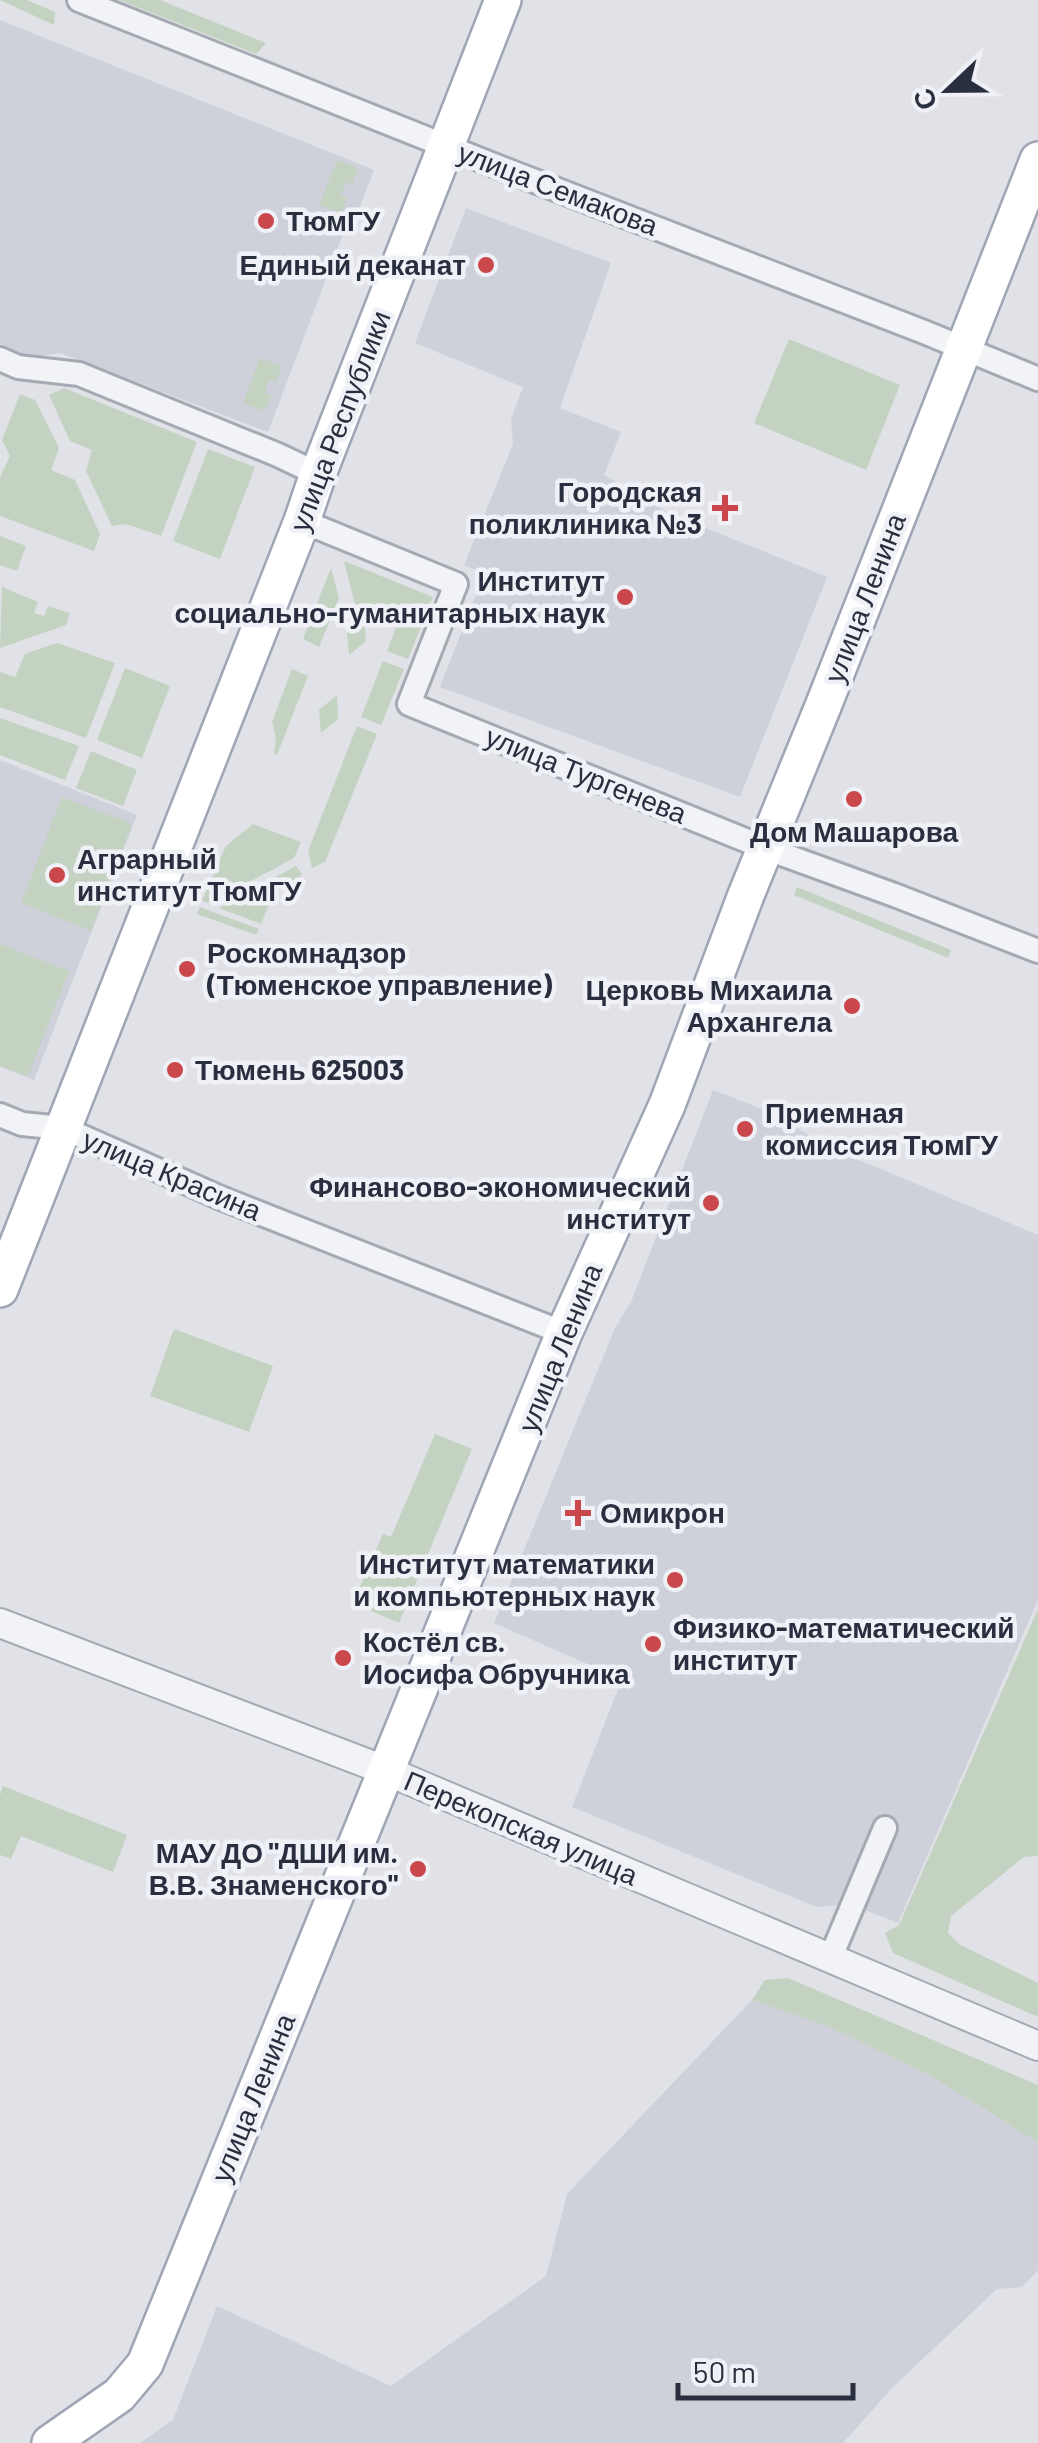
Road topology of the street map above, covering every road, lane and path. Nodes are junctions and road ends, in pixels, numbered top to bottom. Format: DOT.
graph roads {
  1 [pos="79,0"];
  2 [pos="503,0"];
  3 [pos="446,146"];
  4 [pos="1038,160"];
  5 [pos="963,348"];
  6 [pos="0,359"];
  7 [pos="1038,379"];
  8 [pos="318,474"];
  9 [pos="302,521"];
  10 [pos="765,848"];
  11 [pos="1038,952"];
  12 [pos="0,1116"];
  13 [pos="63,1128"];
  14 [pos="0,1289"];
  15 [pos="564,1333"];
  16 [pos="0,1622"];
  17 [pos="387,1771"];
  18 [pos="885,1828"];
  19 [pos="830,1959"];
  20 [pos="1038,2046"];
  21 [pos="50,2443"];
  1 -- 3 [label="street, улица Семакова"];
  2 -- 3 [label="main road, улица Республики"];
  3 -- 5 [label="street, улица Семакова"];
  3 -- 8 [label="main road, улица Республики"];
  4 -- 5 [label="main road, улица Ленина"];
  5 -- 7 [label="street, улица Семакова"];
  5 -- 10 [label="main road, улица Ленина"];
  6 -- 8 [label="street"];
  8 -- 9 [label="main road, улица Республики"];
  9 -- 10 [label="street, улица Тургенева"];
  9 -- 13 [label="main road, улица Республики"];
  10 -- 11 [label="street, улица Тургенева"];
  10 -- 15 [label="main road, улица Ленина"];
  12 -- 13 [label="street, улица Красина"];
  13 -- 14 [label="main road, улица Республики"];
  13 -- 15 [label="street, улица Красина"];
  15 -- 17 [label="main road, улица Ленина"];
  16 -- 17 [label="street, Перекопская улица"];
  17 -- 19 [label="street, Перекопская улица"];
  17 -- 21 [label="main road, улица Ленина"];
  18 -- 19 [label="street"];
  19 -- 20 [label="street, Перекопская улица"];
}
